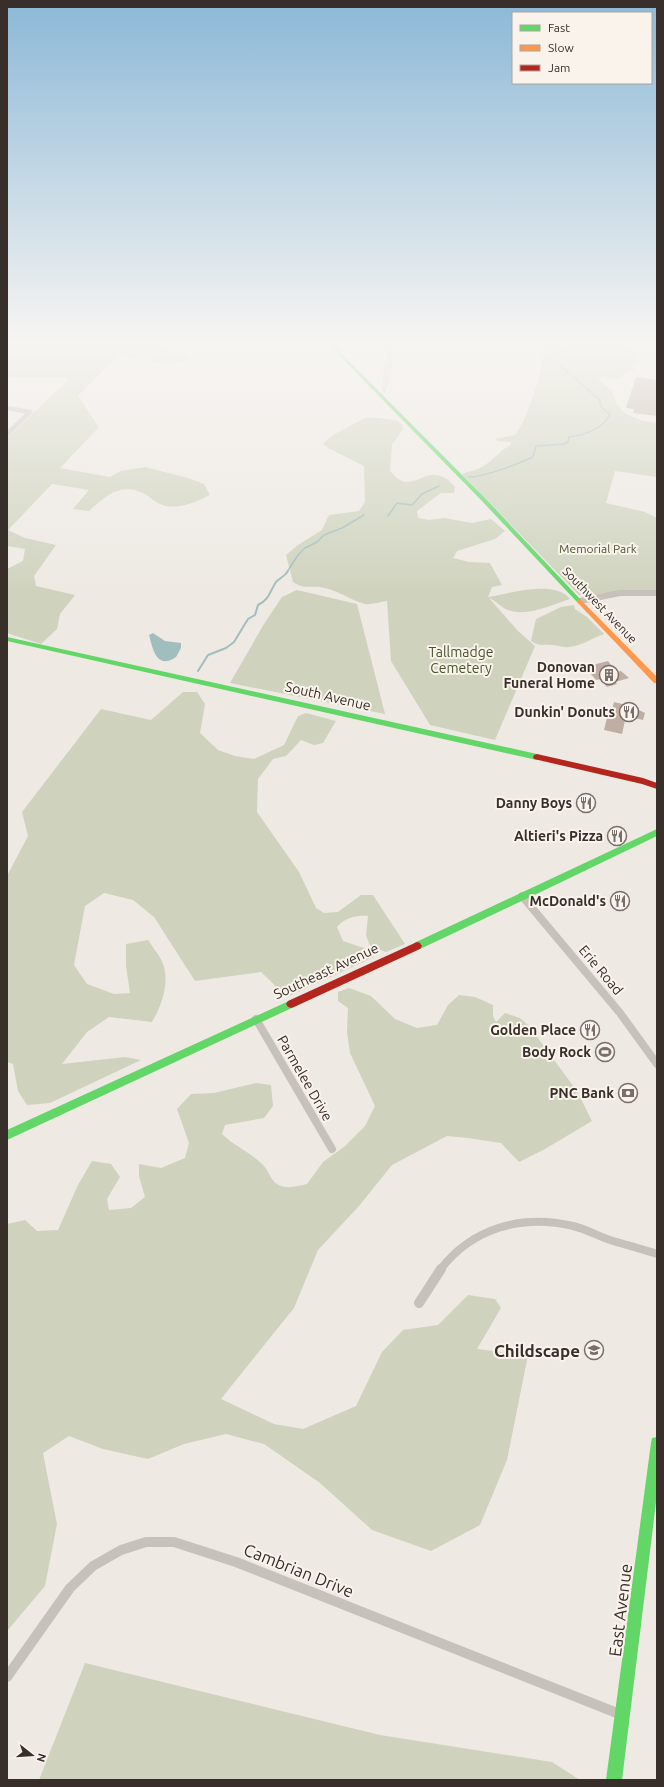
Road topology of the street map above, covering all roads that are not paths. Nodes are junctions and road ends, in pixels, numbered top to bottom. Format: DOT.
graph roads {
  1 [pos="18,423"];
  2 [pos="408,423"];
  3 [pos="7,434"];
  4 [pos="657,593"];
  5 [pos="580,601"];
  6 [pos="7,639"];
  7 [pos="657,681"];
  8 [pos="657,780"];
  9 [pos="643,781"];
  10 [pos="657,786"];
  11 [pos="657,832"];
  12 [pos="522,896"];
  13 [pos="256,1019"];
  14 [pos="657,1064"];
  15 [pos="7,1135"];
  16 [pos="332,1149"];
  17 [pos="657,1254"];
  18 [pos="419,1303"];
  19 [pos="657,1444"];
  20 [pos="7,1677"];
  21 [pos="622,1715"];
  22 [pos="614,1780"];
  1 -- 3 [label="street"];
  2 -- 5 [label="street, Southwest Avenue"];
  4 -- 5 [label="street"];
  5 -- 7 [label="street, Southwest Avenue"];
  6 -- 9 [label="street, South Avenue"];
  8 -- 9 [label="street, South Avenue"];
  9 -- 10 [label="street, South Avenue"];
  11 -- 12 [label="street, Southeast Avenue"];
  12 -- 13 [label="street, Southeast Avenue"];
  12 -- 14 [label="street, Erie Road"];
  13 -- 15 [label="street, Southeast Avenue"];
  13 -- 16 [label="street, Parmelee Drive"];
  17 -- 18 [label="street"];
  19 -- 21 [label="street, East Avenue"];
  20 -- 21 [label="street, Cambrian Drive"];
  21 -- 22 [label="street, East Avenue"];
}
